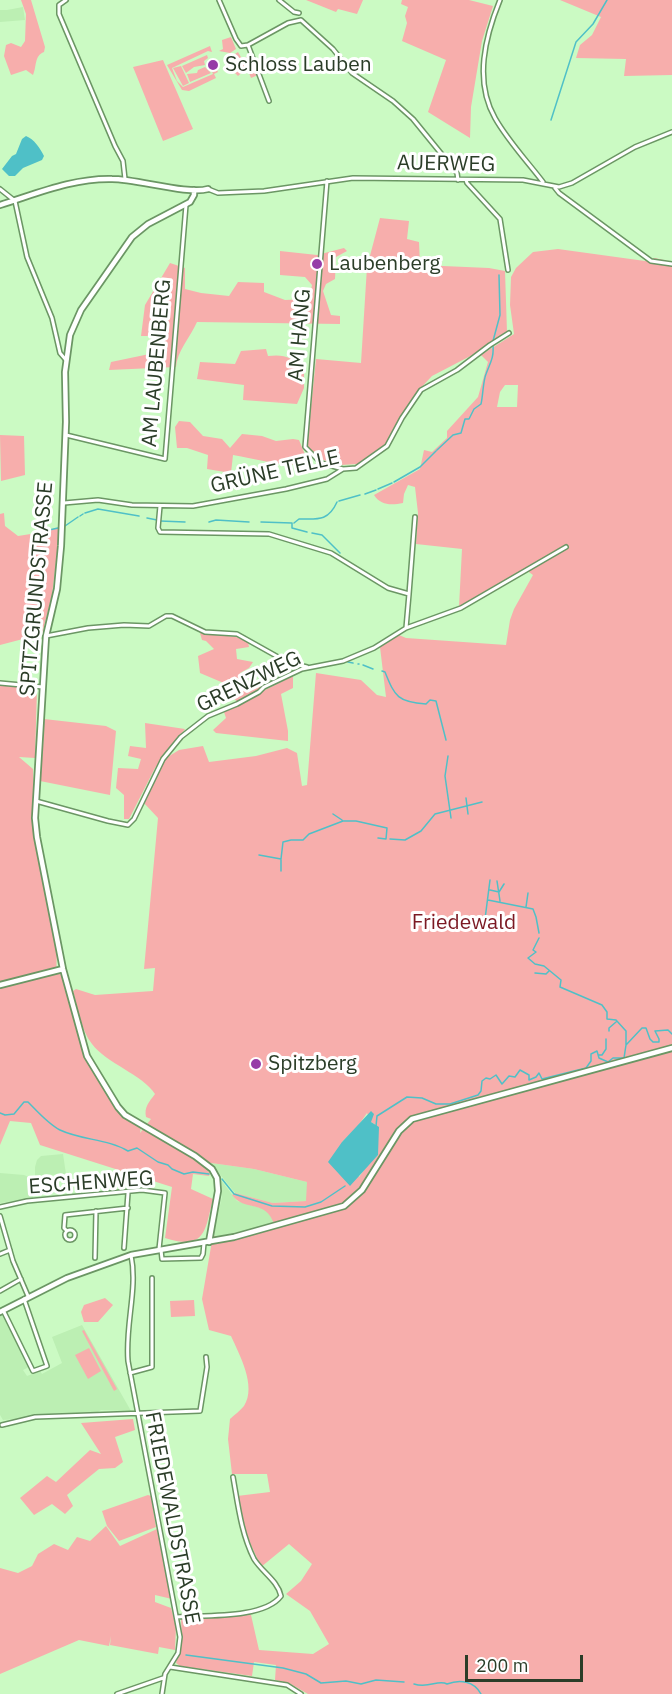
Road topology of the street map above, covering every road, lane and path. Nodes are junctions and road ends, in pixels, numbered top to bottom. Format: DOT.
graph roads {
  1 [pos="66,0"];
  2 [pos="219,0"];
  3 [pos="279,0"];
  4 [pos="500,0"];
  5 [pos="299,13"];
  6 [pos="248,45"];
  7 [pos="269,101"];
  8 [pos="672,132"];
  9 [pos="125,179"];
  10 [pos="327,180"];
  11 [pos="458,180"];
  12 [pos="466,180"];
  13 [pos="543,183"];
  14 [pos="553,186"];
  15 [pos="0,189"];
  16 [pos="208,189"];
  17 [pos="194,190"];
  18 [pos="15,201"];
  19 [pos="186,205"];
  20 [pos="0,206"];
  21 [pos="672,264"];
  22 [pos="508,270"];
  23 [pos="509,333"];
  24 [pos="66,360"];
  25 [pos="66,435"];
  26 [pos="343,469"];
  27 [pos="64,503"];
  28 [pos="160,507"];
  29 [pos="415,517"];
  30 [pos="566,547"];
  31 [pos="409,594"];
  32 [pos="406,628"];
  33 [pos="46,636"];
  34 [pos="308,667"];
  35 [pos="0,683"];
  36 [pos="43,687"];
  37 [pos="36,801"];
  38 [pos="63,969"];
  39 [pos="0,985"];
  40 [pos="672,1048"];
  41 [pos="129,1192"];
  42 [pos="0,1207"];
  43 [pos="128,1208"];
  44 [pos="96,1211"];
  45 [pos="0,1218"];
  46 [pos="67,1231"];
  47 [pos="206,1243"];
  48 [pos="124,1248"];
  49 [pos="160,1249"];
  50 [pos="10,1250"];
  51 [pos="0,1254"];
  52 [pos="131,1255"];
  53 [pos="95,1258"];
  54 [pos="152,1278"];
  55 [pos="21,1279"];
  56 [pos="0,1291"];
  57 [pos="26,1298"];
  58 [pos="1,1311"];
  59 [pos="206,1357"];
  60 [pos="130,1373"];
  61 [pos="138,1415"];
  62 [pos="1,1425"];
  63 [pos="233,1477"];
  64 [pos="177,1617"];
  65 [pos="170,1667"];
  66 [pos="163,1678"];
  67 [pos="117,1694"];
  68 [pos="162,1694"];
  69 [pos="301,1694"];
  1 -- 9 [label="street"];
  2 -- 6 [label="street"];
  3 -- 5 [label="street"];
  4 -- 13 [label="street"];
  6 -- 7 [label="street"];
  6 -- 11 [label="street"];
  8 -- 14 [label="street"];
  9 -- 17 [label="street"];
  9 -- 18 [label="street"];
  10 -- 11 [label="street, AUERWEG"];
  10 -- 16 [label="street, AUERWEG"];
  10 -- 26 [label="street, AM HANG"];
  11 -- 12 [label="street, AUERWEG"];
  12 -- 13 [label="street, AUERWEG"];
  12 -- 22 [label="street"];
  13 -- 14 [label="street, AUERWEG"];
  14 -- 21 [label="street"];
  15 -- 18 [label="street"];
  16 -- 17 [label="street"];
  17 -- 19 [label="street"];
  18 -- 20 [label="street"];
  18 -- 24 [label="street, SPITZGRUNDSTRASSE"];
  19 -- 24 [label="street"];
  19 -- 25 [label="street, AM LAUBENBERG"];
  23 -- 26 [label="street, GRÜNE TELLE"];
  24 -- 25 [label="street, SPITZGRUNDSTRASSE"];
  25 -- 27 [label="street, SPITZGRUNDSTRASSE"];
  26 -- 28 [label="street, GRÜNE TELLE"];
  27 -- 28 [label="street, GRÜNE TELLE"];
  27 -- 33 [label="street, SPITZGRUNDSTRASSE"];
  28 -- 31 [label="street"];
  29 -- 31 [label="street"];
  30 -- 32 [label="street, GRENZWEG"];
  31 -- 32 [label="street"];
  32 -- 34 [label="street, GRENZWEG"];
  33 -- 34 [label="street"];
  33 -- 36 [label="street, SPITZGRUNDSTRASSE"];
  34 -- 37 [label="street, GRENZWEG"];
  35 -- 36 [label="street"];
  36 -- 37 [label="street, SPITZGRUNDSTRASSE"];
  37 -- 38 [label="street, SPITZGRUNDSTRASSE"];
  38 -- 39 [label="street"];
  38 -- 47 [label="street, SPITZGRUNDSTRASSE"];
  40 -- 47 [label="street"];
  41 -- 42 [label="street, ESCHENWEG"];
  41 -- 43 [label="street"];
  41 -- 49 [label="street, ESCHENWEG"];
  43 -- 44 [label="street"];
  43 -- 48 [label="street"];
  44 -- 46 [label="street"];
  44 -- 53 [label="street"];
  45 -- 50 [label="street"];
  47 -- 49 [label="street"];
  47 -- 49 [label="street"];
  49 -- 52 [label="street"];
  50 -- 51 [label="street"];
  50 -- 55 [label="street"];
  52 -- 57 [label="street"];
  52 -- 60 [label="street, FRIEDEWALDSTRASSE"];
  54 -- 60 [label="street"];
  55 -- 56 [label="street"];
  55 -- 57 [label="street"];
  57 -- 58 [label="street"];
  57 -- 58 [label="street"];
  59 -- 61 [label="street"];
  60 -- 61 [label="street, FRIEDEWALDSTRASSE"];
  61 -- 62 [label="street"];
  61 -- 64 [label="street, FRIEDEWALDSTRASSE"];
  63 -- 64 [label="street"];
  64 -- 65 [label="street, FRIEDEWALDSTRASSE"];
  65 -- 66 [label="street"];
  65 -- 69 [label="street"];
  66 -- 67 [label="street"];
  66 -- 68 [label="street"];
}
